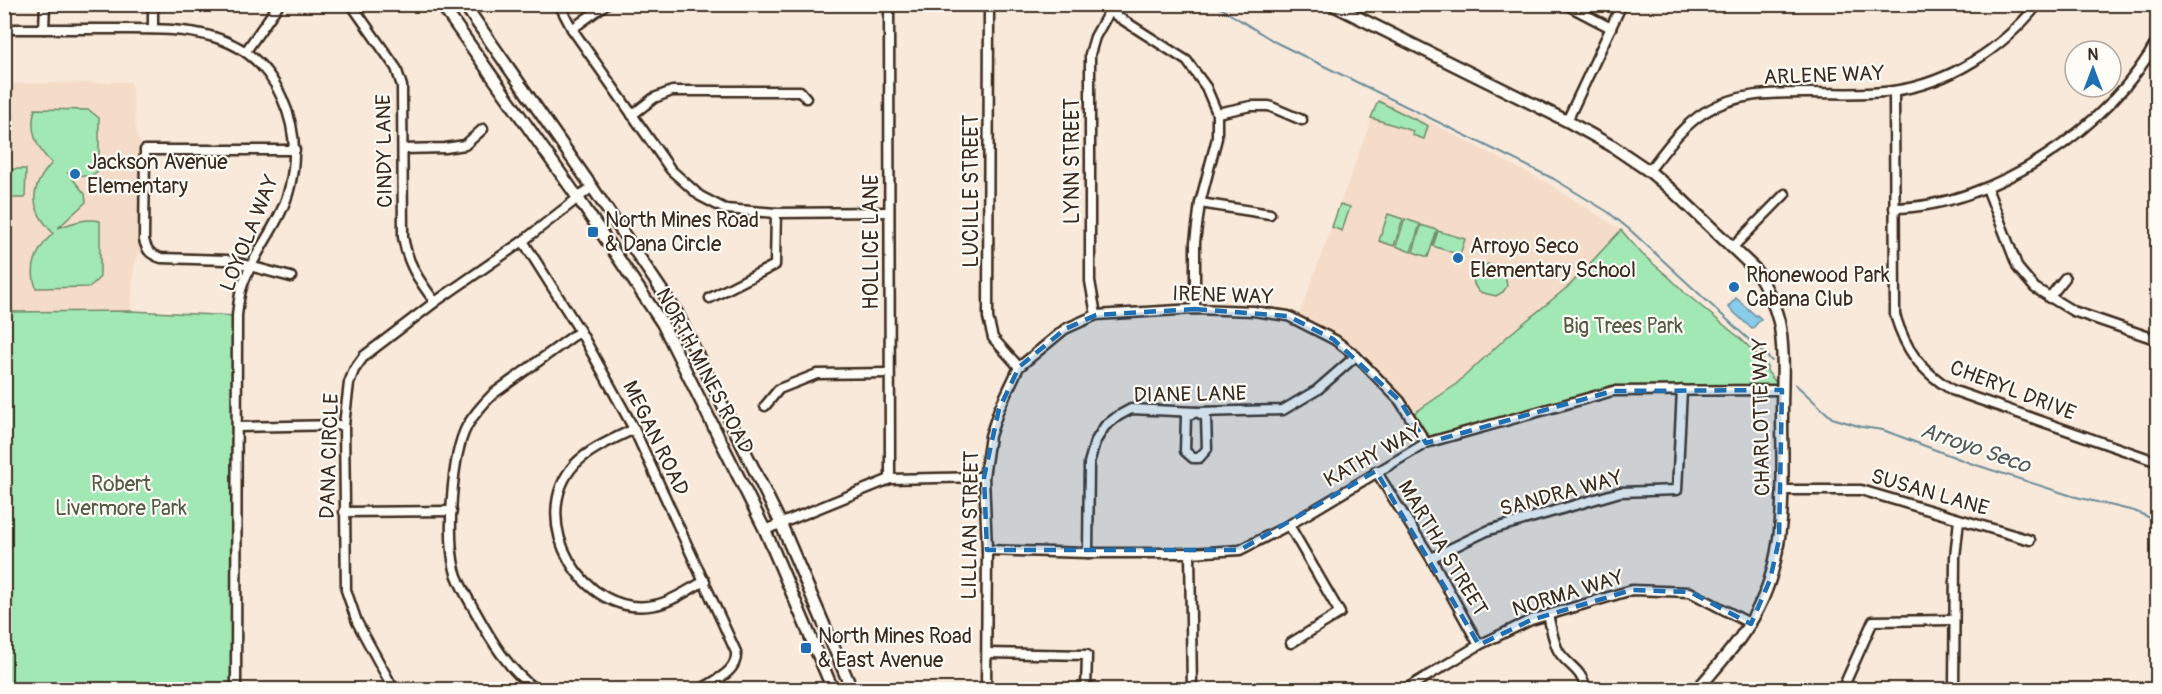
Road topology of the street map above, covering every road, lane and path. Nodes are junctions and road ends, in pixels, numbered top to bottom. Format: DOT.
graph roads {
  1 [pos="45,4"];
  2 [pos="153,4"];
  3 [pos="279,4"];
  4 [pos="351,4"];
  5 [pos="441,4"];
  6 [pos="464,4"];
  7 [pos="559,4"];
  8 [pos="606,4"];
  9 [pos="889,4"];
  10 [pos="989,4"];
  11 [pos="1098,4"];
  12 [pos="1331,4"];
  13 [pos="1565,4"];
  14 [pos="1622,4"];
  15 [pos="2038,4"];
  16 [pos="1110,10"];
  17 [pos="1611,27"];
  18 [pos="4,29"];
  19 [pos="44,29"];
  20 [pos="153,29"];
  21 [pos="572,29"];
  22 [pos="2156,45"];
  23 [pos="246,51"];
  24 [pos="1894,91"];
  25 [pos="806,98"];
  26 [pos="1218,113"];
  27 [pos="632,115"];
  28 [pos="1302,120"];
  29 [pos="1567,121"];
  30 [pos="483,129"];
  31 [pos="403,149"];
  32 [pos="295,150"];
  33 [pos="1649,171"];
  34 [pos="592,187"];
  35 [pos="1987,188"];
  36 [pos="1785,195"];
  37 [pos="578,198"];
  38 [pos="1200,203"];
  39 [pos="1894,208"];
  40 [pos="889,212"];
  41 [pos="776,213"];
  42 [pos="1270,214"];
  43 [pos="523,241"];
  44 [pos="1733,247"];
  45 [pos="252,266"];
  46 [pos="291,277"];
  47 [pos="2065,278"];
  48 [pos="710,298"];
  49 [pos="2049,298"];
  50 [pos="435,302"];
  51 [pos="1195,309"];
  52 [pos="1096,315"];
  53 [pos="580,331"];
  54 [pos="2157,340"];
  55 [pos="1356,356"];
  56 [pos="1019,367"];
  57 [pos="889,373"];
  58 [pos="1782,385"];
  59 [pos="1682,390"];
  60 [pos="765,406"];
  61 [pos="1197,412"];
  62 [pos="344,425"];
  63 [pos="237,427"];
  64 [pos="634,429"];
  65 [pos="1425,443"];
  66 [pos="2157,462"];
  67 [pos="1376,471"];
  68 [pos="984,477"];
  69 [pos="890,479"];
  70 [pos="1783,490"];
  71 [pos="452,511"];
  72 [pos="344,512"];
  73 [pos="1959,520"];
  74 [pos="781,524"];
  75 [pos="1289,525"];
  76 [pos="765,530"];
  77 [pos="2030,540"];
  78 [pos="987,550"];
  79 [pos="1088,553"];
  80 [pos="1190,553"];
  81 [pos="1431,558"];
  82 [pos="705,581"];
  83 [pos="1548,615"];
  84 [pos="1954,620"];
  85 [pos="1751,624"];
  86 [pos="1291,643"];
  87 [pos="1479,645"];
  88 [pos="987,653"];
  89 [pos="236,690"];
  90 [pos="394,690"];
  91 [pos="536,690"];
  92 [pos="700,690"];
  93 [pos="833,690"];
  94 [pos="852,690"];
  95 [pos="986,690"];
  96 [pos="1086,690"];
  97 [pos="1192,690"];
  98 [pos="1404,690"];
  99 [pos="1586,690"];
  100 [pos="1697,690"];
  101 [pos="1842,690"];
  102 [pos="1954,690"];
  1 -- 19 [label="street"];
  2 -- 20 [label="street"];
  3 -- 23 [label="street"];
  4 -- 31 [label="street, CINDY LANE"];
  5 -- 37 [label="main road, NORTH MINES ROAD"];
  6 -- 34 [label="main road, NORTH MINES ROAD"];
  7 -- 21 [label="street"];
  8 -- 21 [label="street"];
  9 -- 40 [label="street, HOLLICE LANE"];
  10 -- 56 [label="street, LUCILLE STREET"];
  11 -- 16 [label="street"];
  12 -- 29 [label="main road, CHARLOTTE WAY"];
  13 -- 17 [label="street"];
  14 -- 17 [label="street"];
  15 -- 24 [label="street, ARLENE WAY"];
  16 -- 26 [label="street"];
  16 -- 52 [label="street, LYNN STREET"];
  17 -- 29 [label="street"];
  18 -- 19 [label="street, LOYOLA WAY"];
  19 -- 20 [label="street, LOYOLA WAY"];
  20 -- 23 [label="street, LOYOLA WAY"];
  21 -- 27 [label="street"];
  22 -- 35 [label="street"];
  23 -- 32 [label="street, LOYOLA WAY"];
  24 -- 33 [label="street, ARLENE WAY"];
  24 -- 39 [label="street, CHERYL DRIVE"];
  25 -- 27 [label="street"];
  26 -- 28 [label="street"];
  26 -- 38 [label="street"];
  27 -- 41 [label="street"];
  29 -- 33 [label="main road, CHARLOTTE WAY"];
  30 -- 31 [label="street"];
  31 -- 50 [label="street, CINDY LANE"];
  32 -- 45 [label="street, LOYOLA WAY"];
  32 -- 45 [label="street"];
  33 -- 44 [label="main road, CHARLOTTE WAY"];
  34 -- 37 [label="street, DANA CIRCLE"];
  34 -- 74 [label="main road, NORTH MINES ROAD"];
  35 -- 39 [label="street"];
  35 -- 49 [label="street"];
  36 -- 44 [label="street"];
  37 -- 43 [label="street, DANA CIRCLE"];
  37 -- 76 [label="main road, NORTH MINES ROAD"];
  38 -- 42 [label="street"];
  38 -- 51 [label="street"];
  39 -- 66 [label="street, CHERYL DRIVE"];
  40 -- 41 [label="street"];
  40 -- 57 [label="street, HOLLICE LANE"];
  41 -- 48 [label="street"];
  43 -- 50 [label="street, DANA CIRCLE"];
  43 -- 53 [label="street, MEGAN ROAD"];
  44 -- 58 [label="main road, CHARLOTTE WAY"];
  45 -- 46 [label="street"];
  45 -- 63 [label="street, LOYOLA WAY"];
  47 -- 49 [label="street"];
  49 -- 54 [label="street"];
  50 -- 62 [label="street, DANA CIRCLE"];
  51 -- 52 [label="street, IRENE WAY"];
  51 -- 55 [label="street, IRENE WAY"];
  52 -- 56 [label="street, IRENE WAY"];
  53 -- 64 [label="street, MEGAN ROAD"];
  53 -- 71 [label="street"];
  55 -- 61 [label="street, DIANE LANE"];
  55 -- 65 [label="street, IRENE WAY"];
  56 -- 68 [label="street, LILLIAN STREET"];
  57 -- 60 [label="street"];
  57 -- 69 [label="street, HOLLICE LANE"];
  58 -- 59 [label="street, KATHY WAY"];
  58 -- 70 [label="main road, CHARLOTTE WAY"];
  59 -- 65 [label="street, KATHY WAY"];
  59 -- 81 [label="street, SANDRA WAY"];
  61 -- 61 [label="street"];
  61 -- 79 [label="street, DIANE LANE"];
  62 -- 63 [label="street"];
  62 -- 72 [label="street, DANA CIRCLE"];
  63 -- 89 [label="street, LOYOLA WAY"];
  64 -- 82 [label="street, MEGAN ROAD"];
  64 -- 82 [label="street"];
  65 -- 67 [label="street, KATHY WAY"];
  67 -- 75 [label="street, KATHY WAY"];
  67 -- 81 [label="street, MARTHA STREET"];
  68 -- 69 [label="street"];
  68 -- 78 [label="street, LILLIAN STREET"];
  69 -- 74 [label="street"];
  70 -- 73 [label="street, SUSAN LANE"];
  70 -- 85 [label="main road, CHARLOTTE WAY"];
  71 -- 72 [label="street"];
  71 -- 91 [label="street"];
  72 -- 90 [label="street, DANA CIRCLE"];
  73 -- 77 [label="street, SUSAN LANE"];
  73 -- 84 [label="street"];
  74 -- 76 [label="street"];
  74 -- 94 [label="main road, NORTH MINES ROAD"];
  75 -- 80 [label="street, KATHY WAY"];
  75 -- 86 [label="street"];
  76 -- 93 [label="main road, NORTH MINES ROAD"];
  78 -- 79 [label="street, KATHY WAY"];
  78 -- 88 [label="street, LILLIAN STREET"];
  79 -- 80 [label="street, KATHY WAY"];
  80 -- 97 [label="street"];
  81 -- 87 [label="street, MARTHA STREET"];
  82 -- 92 [label="street, MEGAN ROAD"];
  83 -- 85 [label="street, NORMA WAY"];
  83 -- 87 [label="street, NORMA WAY"];
  83 -- 99 [label="street"];
  84 -- 101 [label="street"];
  84 -- 102 [label="street"];
  85 -- 100 [label="main road, CHARLOTTE WAY"];
  87 -- 98 [label="street, NORMA WAY"];
  88 -- 95 [label="street, LILLIAN STREET"];
  88 -- 96 [label="street"];
}
